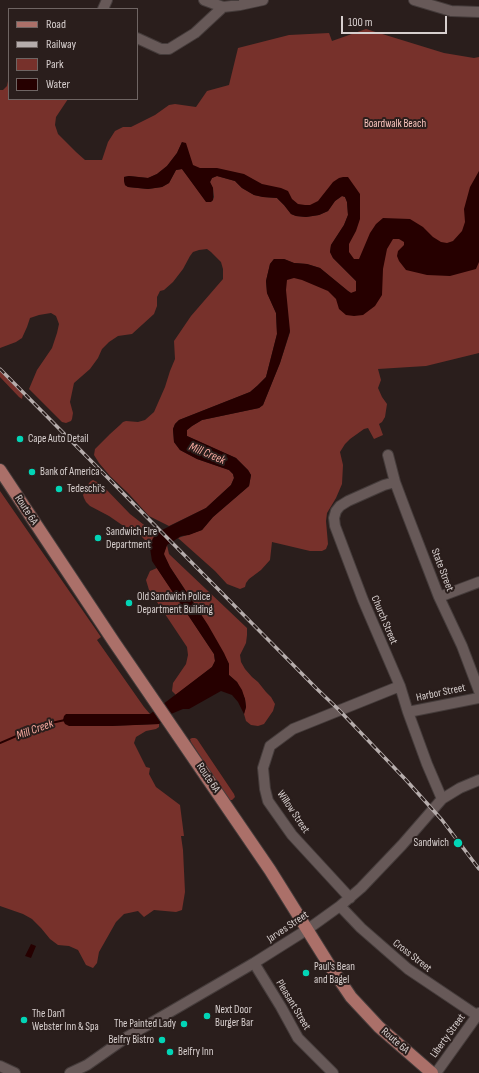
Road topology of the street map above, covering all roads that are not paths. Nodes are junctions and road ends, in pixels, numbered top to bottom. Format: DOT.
graph roads {
  1 [pos="204,0"];
  2 [pos="263,0"];
  3 [pos="414,0"];
  4 [pos="223,7"];
  5 [pos="479,12"];
  6 [pos="138,38"];
  7 [pos="388,456"];
  8 [pos="0,470"];
  9 [pos="395,482"];
  10 [pos="479,582"];
  11 [pos="439,597"];
  12 [pos="400,686"];
  13 [pos="479,691"];
  14 [pos="479,698"];
  15 [pos="408,712"];
  16 [pos="479,780"];
  17 [pos="442,799"];
  18 [pos="350,898"];
  19 [pos="340,906"];
  20 [pos="308,929"];
  21 [pos="254,964"];
  22 [pos="478,1015"];
  23 [pos="0,1066"];
  24 [pos="84,1069"];
  25 [pos="15,1073"];
  26 [pos="70,1073"];
  27 [pos="333,1073"];
  28 [pos="432,1073"];
  29 [pos="436,1073"];
  1 -- 4 [label="street"];
  2 -- 4 [label="street"];
  3 -- 5 [label="street"];
  4 -- 6 [label="street"];
  7 -- 9 [label="street, State Street"];
  8 -- 20 [label="main road, Route 6A"];
  9 -- 11 [label="street, State Street"];
  9 -- 12 [label="street, Church Street"];
  10 -- 11 [label="street"];
  11 -- 13 [label="street, State Street"];
  12 -- 15 [label="street, Church Street"];
  12 -- 18 [label="street, Willow Street"];
  14 -- 15 [label="street, Harbor Street"];
  15 -- 17 [label="street, Church Street"];
  16 -- 17 [label="street, Jarves Street"];
  17 -- 18 [label="street, Jarves Street"];
  18 -- 19 [label="street, Jarves Street"];
  19 -- 20 [label="street, Jarves Street"];
  19 -- 22 [label="street, Cross Street"];
  20 -- 21 [label="street, Jarves Street"];
  20 -- 28 [label="main road, Route 6A"];
  21 -- 24 [label="street, Jarves Street"];
  21 -- 27 [label="street, Pleasant Street"];
  22 -- 29 [label="street, Liberty Street"];
  23 -- 25 [label="street"];
  24 -- 26 [label="street, Jarves Street"];
}
